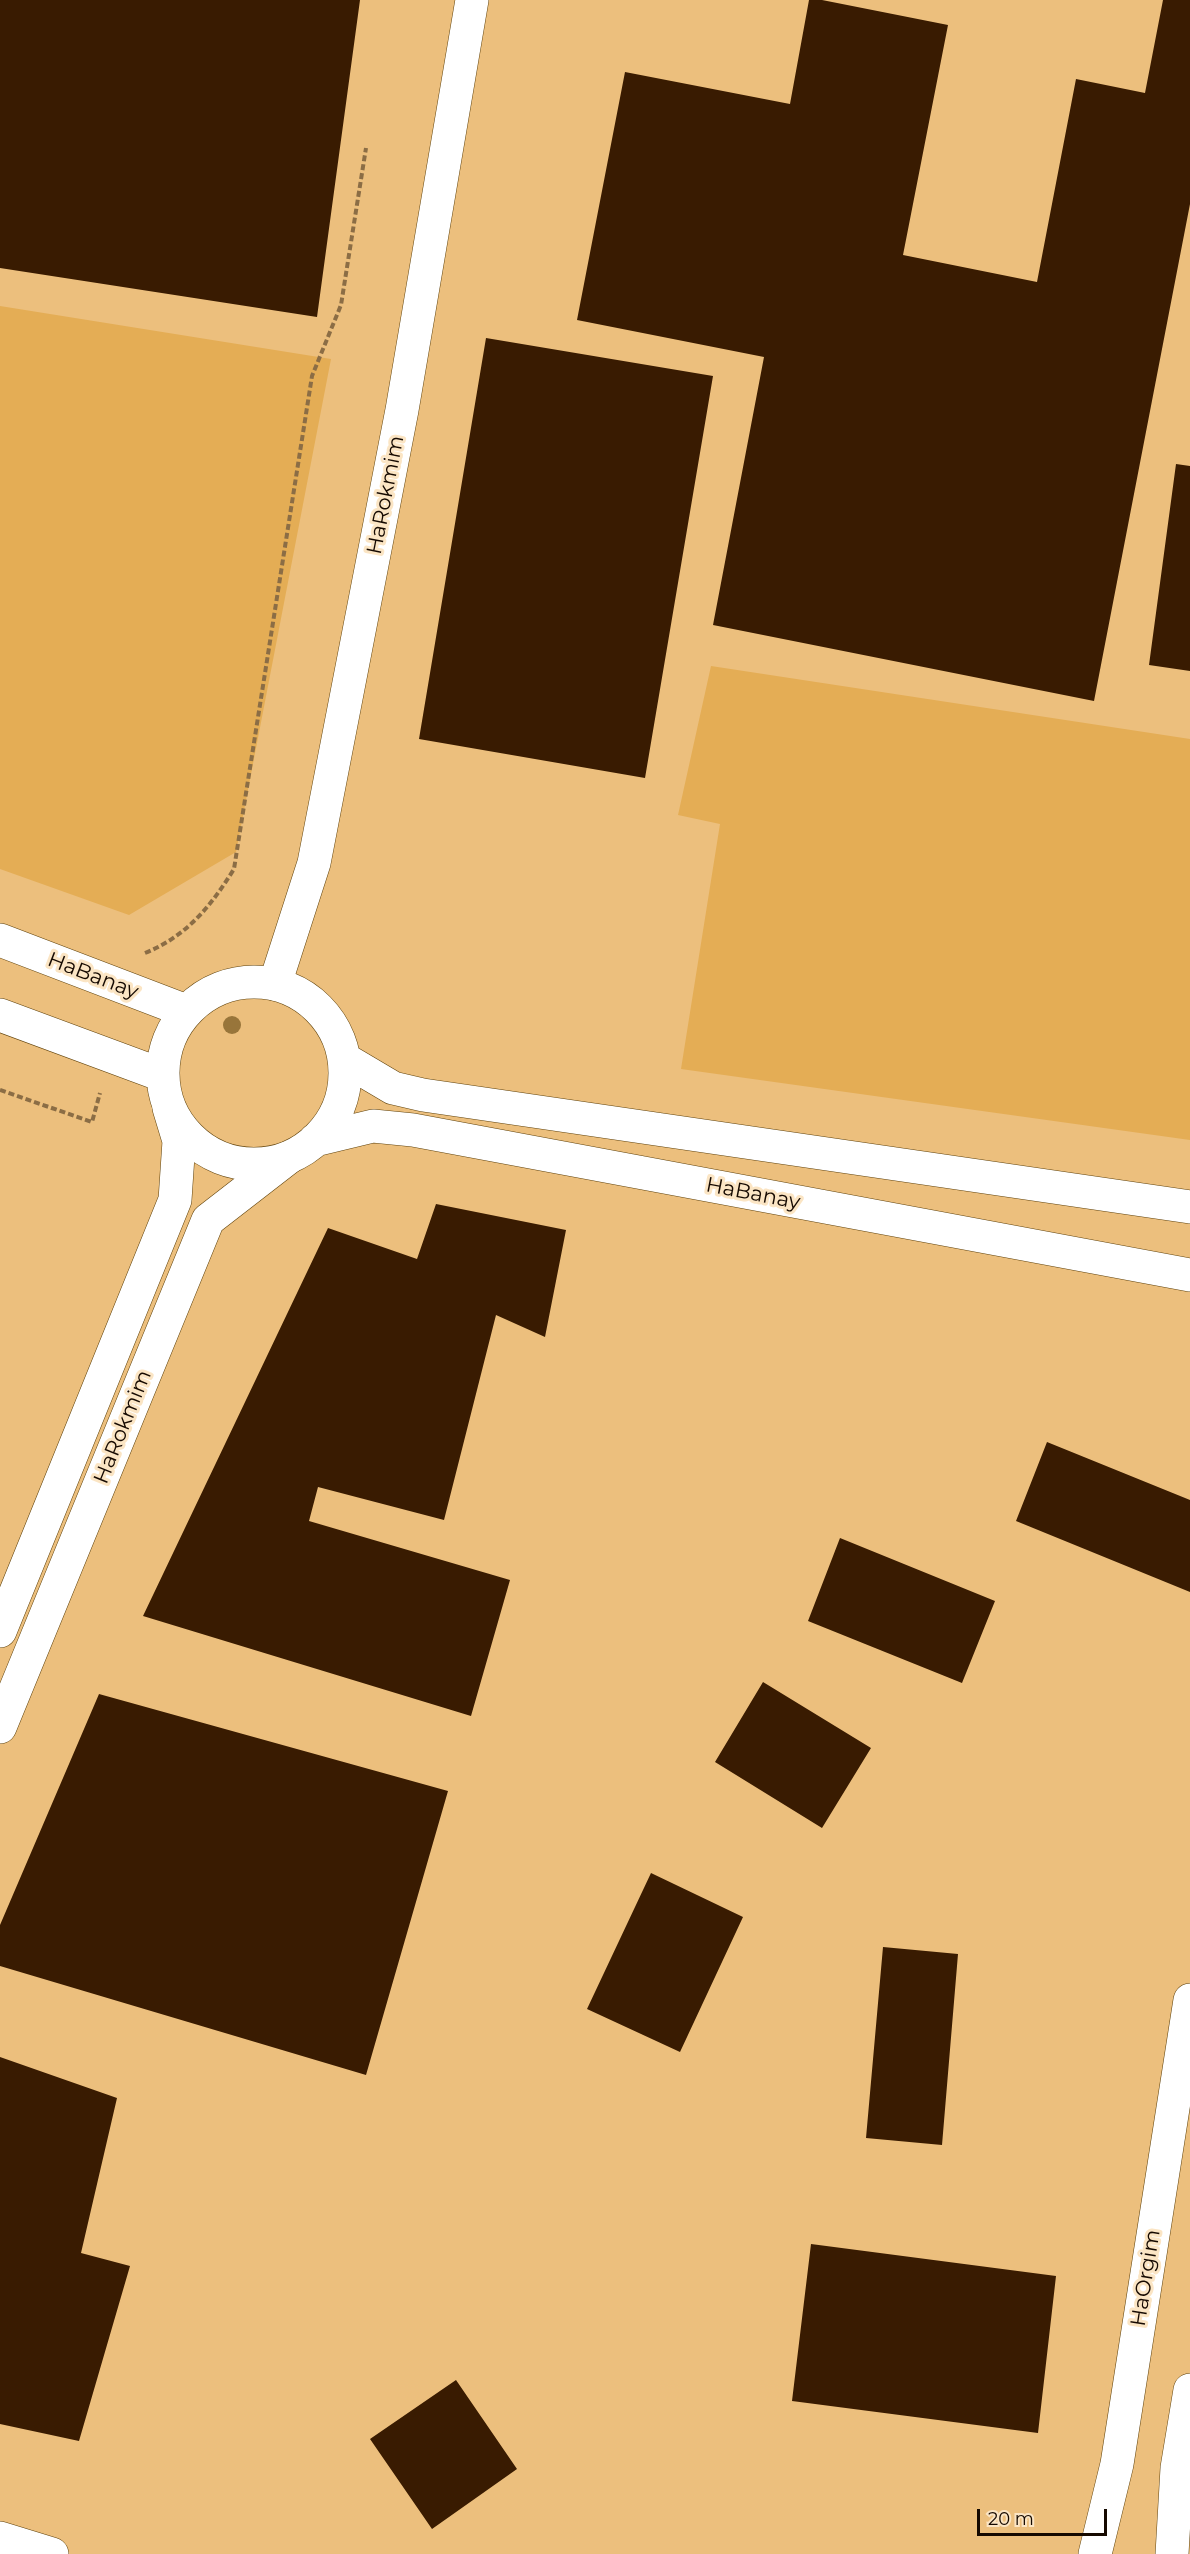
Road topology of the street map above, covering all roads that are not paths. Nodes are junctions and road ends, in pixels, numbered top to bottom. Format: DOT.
graph roads {
  1 [pos="471,0"];
  2 [pos="0,940"];
  3 [pos="275,984"];
  4 [pos="186,1011"];
  5 [pos="0,1015"];
  6 [pos="344,1059"];
  7 [pos="162,1075"];
  8 [pos="169,1108"];
  9 [pos="302,1149"];
  10 [pos="1190,1207"];
  11 [pos="1190,1275"];
  12 [pos="0,1631"];
  13 [pos="0,1727"];
  14 [pos="1190,2000"];
  15 [pos="1190,2390"];
  16 [pos="0,2538"];
  17 [pos="52,2554"];
  18 [pos="1095,2554"];
  19 [pos="1172,2554"];
  1 -- 3 [label="street, HaRokmim"];
  2 -- 4 [label="street, HaBanay"];
  3 -- 4 [label="street"];
  3 -- 6 [label="street"];
  4 -- 7 [label="street"];
  5 -- 7 [label="street"];
  6 -- 9 [label="street"];
  6 -- 10 [label="street"];
  7 -- 8 [label="street"];
  8 -- 9 [label="street"];
  8 -- 12 [label="street, HaRokmim"];
  9 -- 11 [label="street, HaBanay"];
  9 -- 13 [label="street, HaRokmim"];
  14 -- 18 [label="street, HaOrgim"];
  15 -- 19 [label="street"];
  16 -- 17 [label="street"];
}
